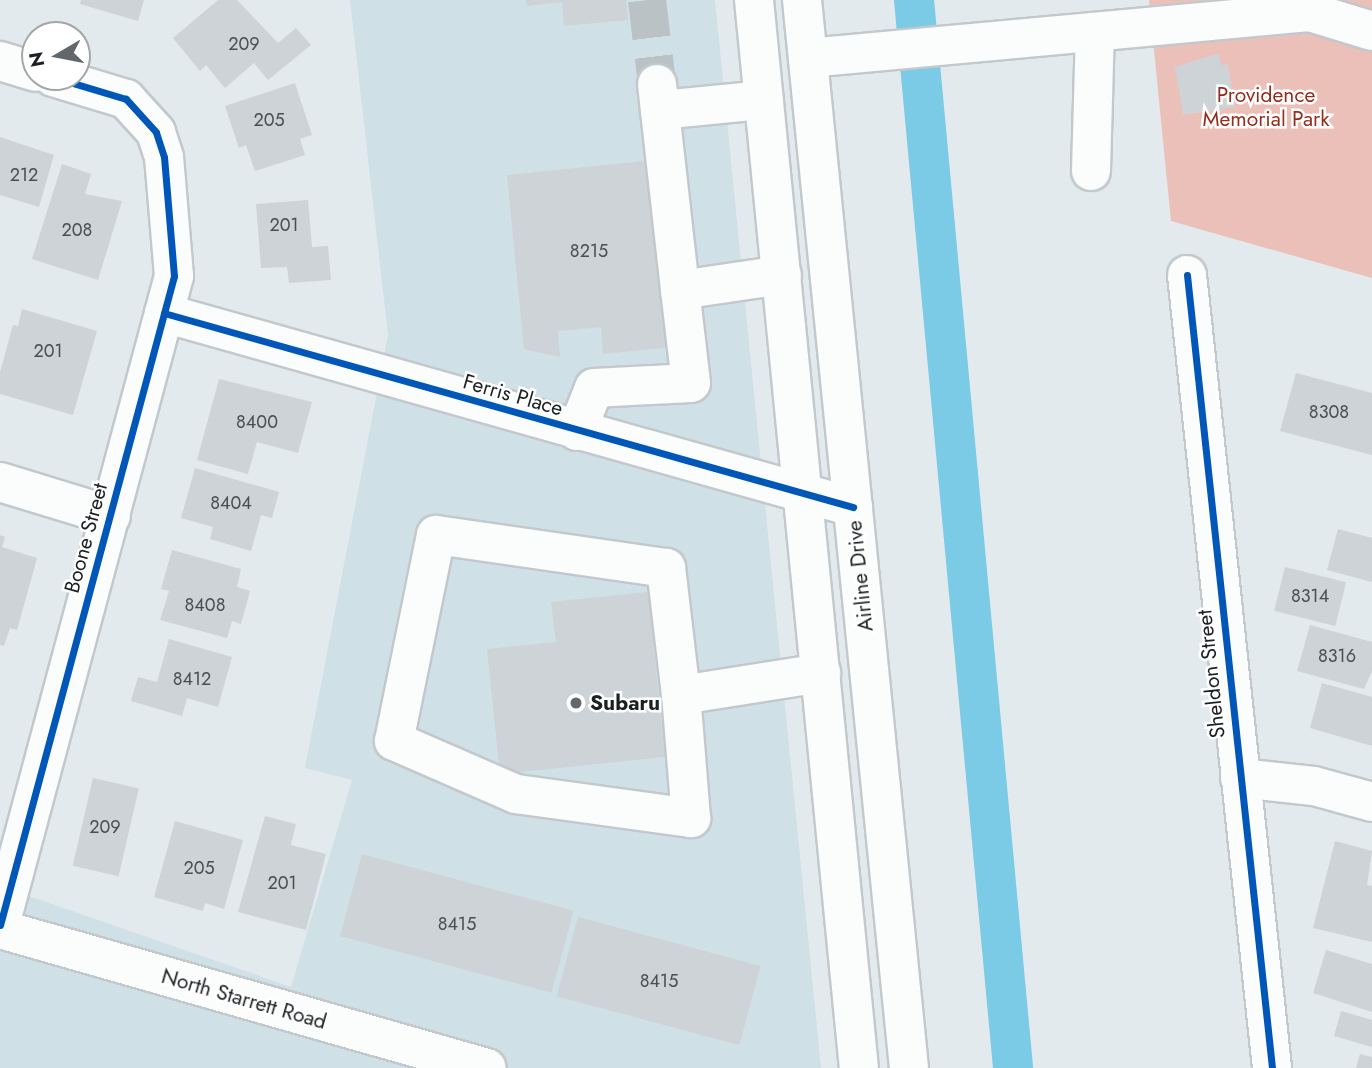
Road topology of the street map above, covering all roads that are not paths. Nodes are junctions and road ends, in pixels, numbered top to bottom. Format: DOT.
graph roads {
  1 [pos="754,0"];
  2 [pos="802,0"];
  3 [pos="1358,19"];
  4 [pos="1095,32"];
  5 [pos="808,58"];
  6 [pos="0,61"];
  7 [pos="760,62"];
  8 [pos="21,68"];
  9 [pos="91,88"];
  10 [pos="764,100"];
  11 [pos="1091,171"];
  12 [pos="782,275"];
  13 [pos="1187,275"];
  14 [pos="681,290"];
  15 [pos="164,313"];
  16 [pos="577,431"];
  17 [pos="0,482"];
  18 [pos="804,496"];
  19 [pos="853,507"];
  20 [pos="111,516"];
  21 [pos="821,673"];
  22 [pos="681,695"];
  23 [pos="1240,778"];
  24 [pos="1372,802"];
  25 [pos="0,927"];
  26 [pos="487,1068"];
  27 [pos="859,1068"];
  28 [pos="909,1068"];
  29 [pos="1272,1068"];
  1 -- 7 [label="main road"];
  2 -- 5 [label="main road, Airline Drive"];
  3 -- 4 [label="main road"];
  4 -- 5 [label="main road"];
  4 -- 11 [label="main road"];
  5 -- 7 [label="main road"];
  5 -- 19 [label="main road, Airline Drive"];
  6 -- 8 [label="main road"];
  7 -- 10 [label="main road"];
  9 -- 15 [label="main road, Boone Street"];
  10 -- 12 [label="main road"];
  10 -- 14 [label="main road"];
  12 -- 14 [label="main road"];
  12 -- 18 [label="main road"];
  13 -- 23 [label="main road, Sheldon Street"];
  14 -- 16 [label="main road"];
  15 -- 16 [label="main road, Ferris Place"];
  15 -- 20 [label="main road, Boone Street"];
  16 -- 18 [label="main road, Ferris Place"];
  17 -- 20 [label="main road"];
  18 -- 19 [label="main road, Ferris Place"];
  18 -- 21 [label="main road"];
  19 -- 28 [label="main road, Airline Drive"];
  20 -- 25 [label="main road, Boone Street"];
  21 -- 22 [label="main road"];
  21 -- 27 [label="main road"];
  22 -- 22 [label="main road"];
  23 -- 24 [label="main road"];
  23 -- 29 [label="main road, Sheldon Street"];
  25 -- 26 [label="main road, North Starrett Road"];
}
